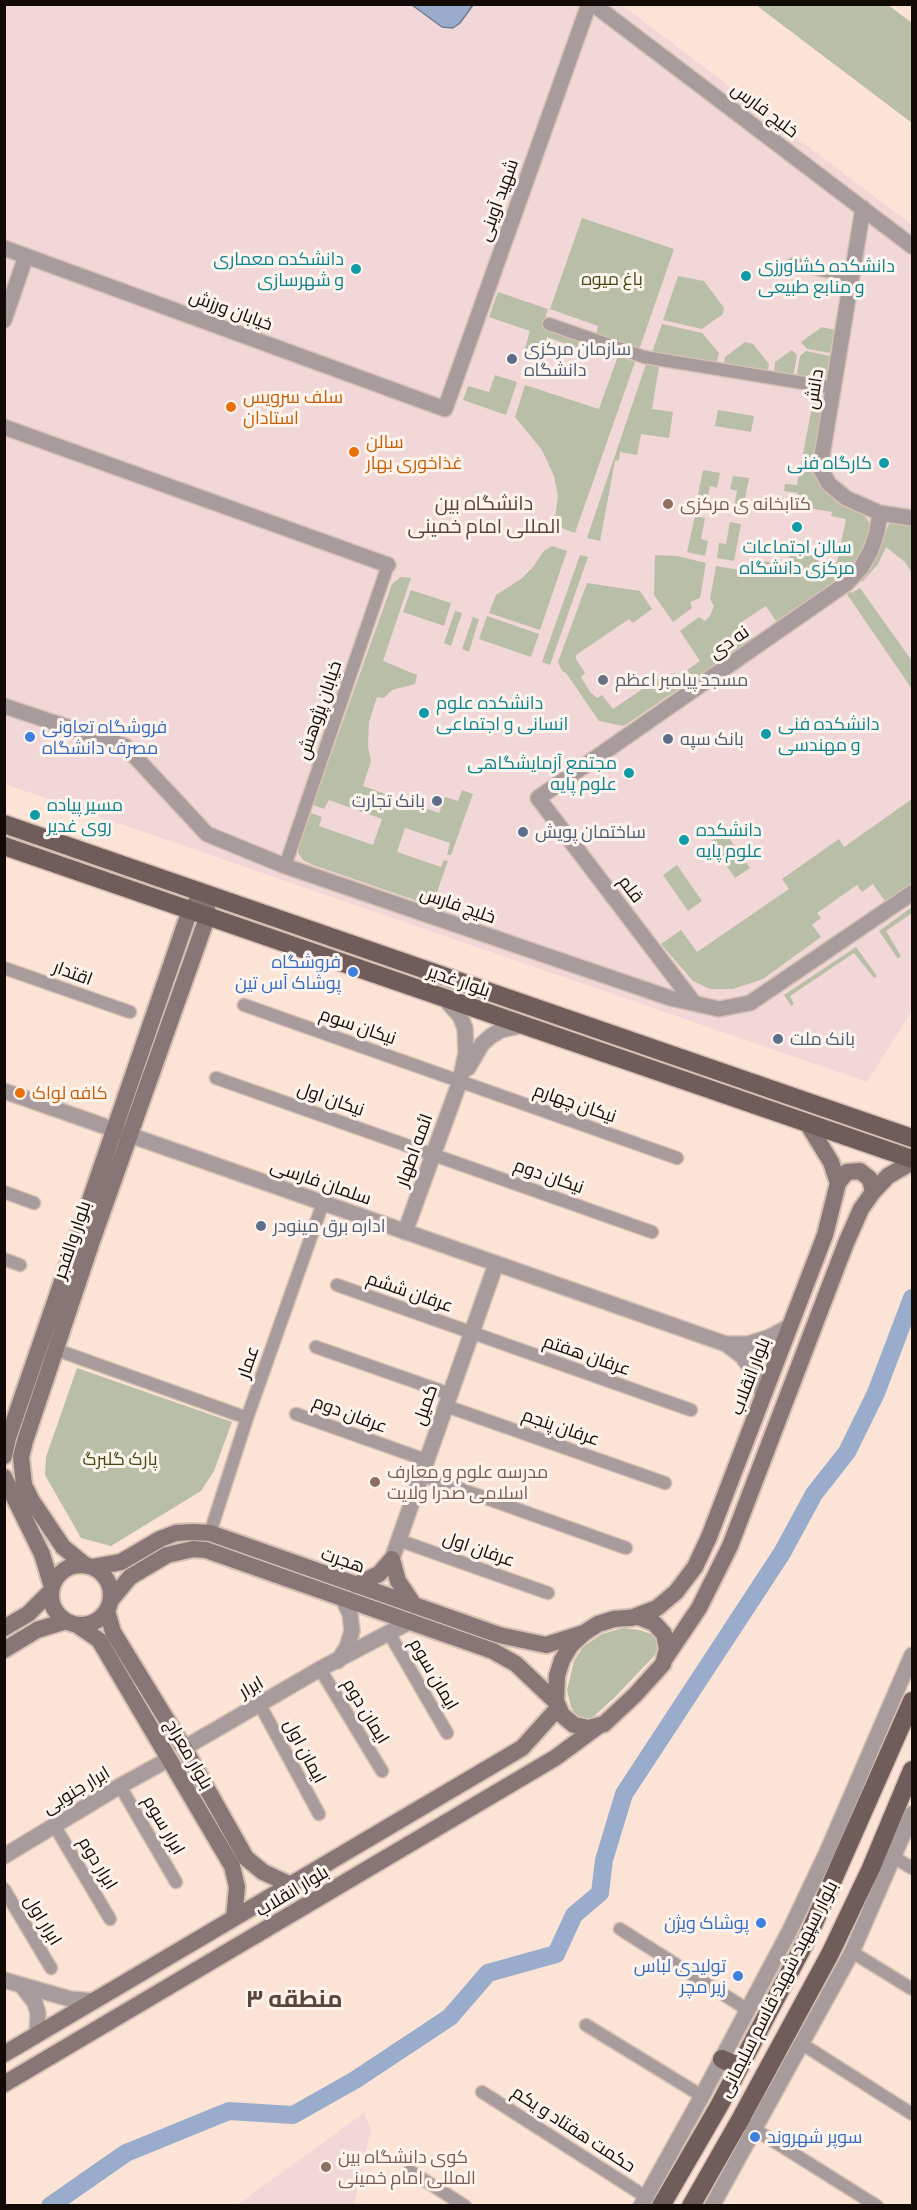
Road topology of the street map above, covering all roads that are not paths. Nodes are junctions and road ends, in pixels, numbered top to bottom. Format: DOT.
graph roads {
  1 [pos="589,4"];
  2 [pos="593,4"];
  3 [pos="863,208"];
  4 [pos="912,246"];
  5 [pos="5,249"];
  6 [pos="26,256"];
  7 [pos="783,270"];
  8 [pos="852,278"];
  9 [pos="4,320"];
  10 [pos="549,324"];
  11 [pos="834,388"];
  12 [pos="445,409"];
  13 [pos="4,427"];
  14 [pos="880,513"];
  15 [pos="912,518"];
  16 [pos="388,565"];
  17 [pos="4,706"];
  18 [pos="538,798"];
  19 [pos="4,824"];
  20 [pos="4,846"];
  21 [pos="285,866"];
  22 [pos="205,893"];
  23 [pos="912,893"];
  24 [pos="190,910"];
  25 [pos="208,915"];
  26 [pos="4,968"];
  27 [pos="443,997"];
  28 [pos="694,1003"];
  29 [pos="244,1005"];
  30 [pos="130,1012"];
  31 [pos="525,1025"];
  32 [pos="216,1078"];
  33 [pos="460,1081"];
  34 [pos="4,1091"];
  35 [pos="807,1123"];
  36 [pos="122,1132"];
  37 [pos="912,1138"];
  38 [pos="433,1154"];
  39 [pos="677,1158"];
  40 [pos="912,1161"];
  41 [pos="838,1183"];
  42 [pos="4,1192"];
  43 [pos="873,1192"];
  44 [pos="34,1203"];
  45 [pos="323,1203"];
  46 [pos="405,1232"];
  47 [pos="652,1232"];
  48 [pos="4,1259"];
  49 [pos="496,1264"];
  50 [pos="20,1265"];
  51 [pos="337,1285"];
  52 [pos="790,1326"];
  53 [pos="471,1333"];
  54 [pos="726,1344"];
  55 [pos="316,1347"];
  56 [pos="57,1350"];
  57 [pos="763,1395"];
  58 [pos="448,1400"];
  59 [pos="691,1410"];
  60 [pos="296,1414"];
  61 [pos="247,1418"];
  62 [pos="4,1455"];
  63 [pos="424,1468"];
  64 [pos="4,1477"];
  65 [pos="665,1483"];
  66 [pos="210,1533"];
  67 [pos="398,1540"];
  68 [pos="626,1548"];
  69 [pos="206,1550"];
  70 [pos="392,1559"];
  71 [pos="89,1566"];
  72 [pos="356,1585"];
  73 [pos="51,1589"];
  74 [pos="548,1593"];
  75 [pos="343,1599"];
  76 [pos="109,1605"];
  77 [pos="413,1613"];
  78 [pos="631,1618"];
  79 [pos="71,1623"];
  80 [pos="4,1628"];
  81 [pos="389,1633"];
  82 [pos="584,1633"];
  83 [pos="4,1650"];
  84 [pos="912,1655"];
  85 [pos="666,1657"];
  86 [pos="338,1661"];
  87 [pos="320,1670"];
  88 [pos="912,1701"];
  89 [pos="260,1705"];
  90 [pos="558,1706"];
  91 [pos="597,1727"];
  92 [pos="447,1733"];
  93 [pos="184,1748"];
  94 [pos="169,1759"];
  95 [pos="912,1770"];
  96 [pos="382,1771"];
  97 [pos="120,1786"];
  98 [pos="319,1814"];
  99 [pos="912,1815"];
  100 [pos="54,1825"];
  101 [pos="855,1832"];
  102 [pos="882,1844"];
  103 [pos="4,1856"];
  104 [pos="843,1858"];
  105 [pos="895,1858"];
  106 [pos="239,1862"];
  107 [pos="871,1868"];
  108 [pos="912,1868"];
  109 [pos="176,1882"];
  110 [pos="291,1885"];
  111 [pos="4,1889"];
  112 [pos="234,1918"];
  113 [pos="110,1919"];
  114 [pos="620,1929"];
  115 [pos="852,1952"];
  116 [pos="51,1968"];
  117 [pos="4,1980"];
  118 [pos="22,1986"];
  119 [pos="912,1989"];
  120 [pos="95,2001"];
  121 [pos="748,2010"];
  122 [pos="586,2025"];
  123 [pos="37,2035"];
  124 [pos="802,2044"];
  125 [pos="4,2054"];
  126 [pos="722,2059"];
  127 [pos="739,2067"];
  128 [pos="4,2084"];
  129 [pos="482,2092"];
  130 [pos="702,2096"];
  131 [pos="912,2114"];
  132 [pos="748,2125"];
  133 [pos="410,2171"];
  134 [pos="649,2202"];
  135 [pos="465,2205"];
  136 [pos="691,2205"];
  137 [pos="712,2205"];
  138 [pos="877,2205"];
  1 -- 12 [label="street, شهید آوینی"];
  2 -- 3 [label="street, خلیج فارس"];
  3 -- 4 [label="street, خلیج فارس"];
  3 -- 8 [label="street, دانش"];
  5 -- 6 [label="street, خیابان ورزش"];
  6 -- 9 [label="street"];
  6 -- 12 [label="street, خیابان ورزش"];
  7 -- 8 [label="street"];
  8 -- 11 [label="street, دانش"];
  10 -- 11 [label="street"];
  11 -- 14 [label="street, دانش"];
  13 -- 16 [label="street"];
  14 -- 15 [label="street, دانش"];
  14 -- 18 [label="street, نه دی"];
  16 -- 21 [label="street, خیابان پژوهش"];
  17 -- 21 [label="street, خلیج فارس"];
  18 -- 28 [label="street, قلم"];
  19 -- 22 [label="main road, بلوار غدیر"];
  20 -- 24 [label="main road, بلوار غدیر"];
  21 -- 28 [label="street, خلیج فارس"];
  22 -- 24 [label="main road"];
  22 -- 25 [label="main road"];
  22 -- 37 [label="main road, بلوار غدیر"];
  23 -- 28 [label="street, خلیج فارس"];
  24 -- 25 [label="main road, بلوار غدیر"];
  24 -- 36 [label="main road, بلوار والفجر"];
  25 -- 27 [label="main road, بلوار غدیر"];
  25 -- 36 [label="main road, بلوار والفجر"];
  26 -- 30 [label="street, اقتدار"];
  27 -- 31 [label="main road, بلوار غدیر"];
  27 -- 33 [label="street, ائمه اطهار"];
  29 -- 33 [label="street, نیکان سوم"];
  31 -- 33 [label="street, ائمه اطهار"];
  31 -- 35 [label="main road, بلوار غدیر"];
  32 -- 38 [label="street, نیکان اول"];
  33 -- 38 [label="street, ائمه اطهار"];
  33 -- 39 [label="street, نیکان چهارم"];
  34 -- 36 [label="street, سلمان فارسی"];
  35 -- 40 [label="main road, بلوار غدیر"];
  35 -- 41 [label="main road"];
  36 -- 45 [label="street, سلمان فارسی"];
  36 -- 56 [label="main road, بلوار والفجر"];
  36 -- 62 [label="main road, بلوار والفجر"];
  38 -- 46 [label="street, ائمه اطهار"];
  38 -- 47 [label="street, نیکان دوم"];
  40 -- 43 [label="main road"];
  41 -- 43 [label="main road"];
  41 -- 52 [label="main road, بلوار انقلاب"];
  42 -- 44 [label="street"];
  43 -- 85 [label="main road"];
  45 -- 46 [label="street, سلمان فارسی"];
  45 -- 61 [label="street, عمار"];
  46 -- 49 [label="street, سلمان فارسی"];
  48 -- 50 [label="street"];
  49 -- 53 [label="street, کمیل"];
  49 -- 54 [label="street, سلمان فارسی"];
  51 -- 53 [label="street, عرفان ششم"];
  52 -- 54 [label="street, سلمان فارسی"];
  52 -- 57 [label="main road, بلوار انقلاب"];
  53 -- 58 [label="street, کمیل"];
  53 -- 59 [label="street, عرفان هفتم"];
  54 -- 57 [label="street, سلمان فارسی"];
  55 -- 58 [label="street, عرفان پنجم"];
  56 -- 61 [label="street"];
  56 -- 71 [label="main road, بلوار والفجر"];
  57 -- 78 [label="main road, بلوار انقلاب"];
  58 -- 63 [label="street, کمیل"];
  58 -- 65 [label="street, عرفان پنجم"];
  60 -- 63 [label="street, عرفان دوم"];
  61 -- 66 [label="street, عمار"];
  63 -- 67 [label="street, کمیل"];
  63 -- 68 [label="street, عرفان دوم"];
  64 -- 73 [label="main road"];
  66 -- 69 [label="main road"];
  66 -- 71 [label="main road, هجرت"];
  66 -- 72 [label="main road, هجرت"];
  67 -- 70 [label="street, کمیل"];
  67 -- 74 [label="street, عرفان اول"];
  69 -- 75 [label="main road, هجرت"];
  69 -- 76 [label="main road, هجرت"];
  70 -- 72 [label="main road"];
  70 -- 77 [label="main road"];
  71 -- 73 [label="main road"];
  71 -- 76 [label="main road"];
  72 -- 77 [label="main road, هجرت"];
  73 -- 79 [label="main road"];
  73 -- 80 [label="main road"];
  75 -- 77 [label="main road, هجرت"];
  75 -- 86 [label="street"];
  76 -- 79 [label="main road"];
  76 -- 93 [label="main road, بلوار معراج"];
  77 -- 81 [label="street, ابرار"];
  77 -- 82 [label="main road, هجرت"];
  77 -- 90 [label="main road, هجرت"];
  78 -- 82 [label="main road"];
  78 -- 85 [label="main road"];
  79 -- 83 [label="main road"];
  79 -- 94 [label="main road, بلوار معراج"];
  81 -- 86 [label="street, ابرار"];
  81 -- 92 [label="street, ایمان سوم"];
  82 -- 90 [label="main road"];
  84 -- 121 [label="street"];
  85 -- 91 [label="main road"];
  86 -- 87 [label="street, ابرار"];
  87 -- 89 [label="street, ابرار"];
  87 -- 96 [label="street, ایمان دوم"];
  88 -- 101 [label="main road, بلوار سپهبد شهید قاسم سلیمانی"];
  89 -- 93 [label="street, ابرار"];
  89 -- 98 [label="street, ایمان اول"];
  90 -- 91 [label="main road"];
  90 -- 110 [label="main road, بلوار انقلاب"];
  91 -- 128 [label="main road, بلوار انقلاب"];
  93 -- 106 [label="main road, بلوار معراج"];
  94 -- 97 [label="street, ابرار جنوبی"];
  94 -- 106 [label="main road, بلوار معراج"];
  95 -- 102 [label="main road, بلوار سپهبد شهید قاسم سلیمانی"];
  97 -- 100 [label="street, ابرار جنوبی"];
  97 -- 109 [label="street, ابرار سوم"];
  99 -- 105 [label="street"];
  100 -- 103 [label="street, ابرار جنوبی"];
  100 -- 113 [label="street, ابرار دوم"];
  101 -- 102 [label="main road"];
  101 -- 104 [label="main road, بلوار سپهبد شهید قاسم سلیمانی"];
  102 -- 107 [label="main road, بلوار سپهبد شهید قاسم سلیمانی"];
  104 -- 107 [label="main road"];
  104 -- 127 [label="main road, بلوار سپهبد شهید قاسم سلیمانی"];
  105 -- 108 [label="street"];
  105 -- 115 [label="street"];
  106 -- 110 [label="main road, بلوار معراج"];
  106 -- 112 [label="main road, بلوار معراج"];
  107 -- 132 [label="main road, بلوار سپهبد شهید قاسم سلیمانی"];
  110 -- 112 [label="main road, بلوار انقلاب"];
  111 -- 116 [label="street, ابرار اول"];
  112 -- 120 [label="main road, بلوار انقلاب"];
  114 -- 121 [label="street"];
  115 -- 119 [label="street"];
  115 -- 124 [label="street"];
  117 -- 118 [label="street"];
  118 -- 120 [label="street"];
  118 -- 123 [label="street"];
  120 -- 123 [label="main road, بلوار انقلاب"];
  121 -- 126 [label="street"];
  122 -- 130 [label="street"];
  123 -- 125 [label="main road, بلوار انقلاب"];
  124 -- 131 [label="street"];
  124 -- 132 [label="street"];
  126 -- 127 [label="main road"];
  126 -- 130 [label="street"];
  127 -- 134 [label="main road, بلوار سپهبد شهید قاسم سلیمانی"];
  129 -- 134 [label="street, حکمت هفتاد و یکم"];
  130 -- 134 [label="street"];
  132 -- 136 [label="main road, بلوار سپهبد شهید قاسم سلیمانی"];
  132 -- 137 [label="street"];
  132 -- 138 [label="street"];
  133 -- 135 [label="street"];
}
